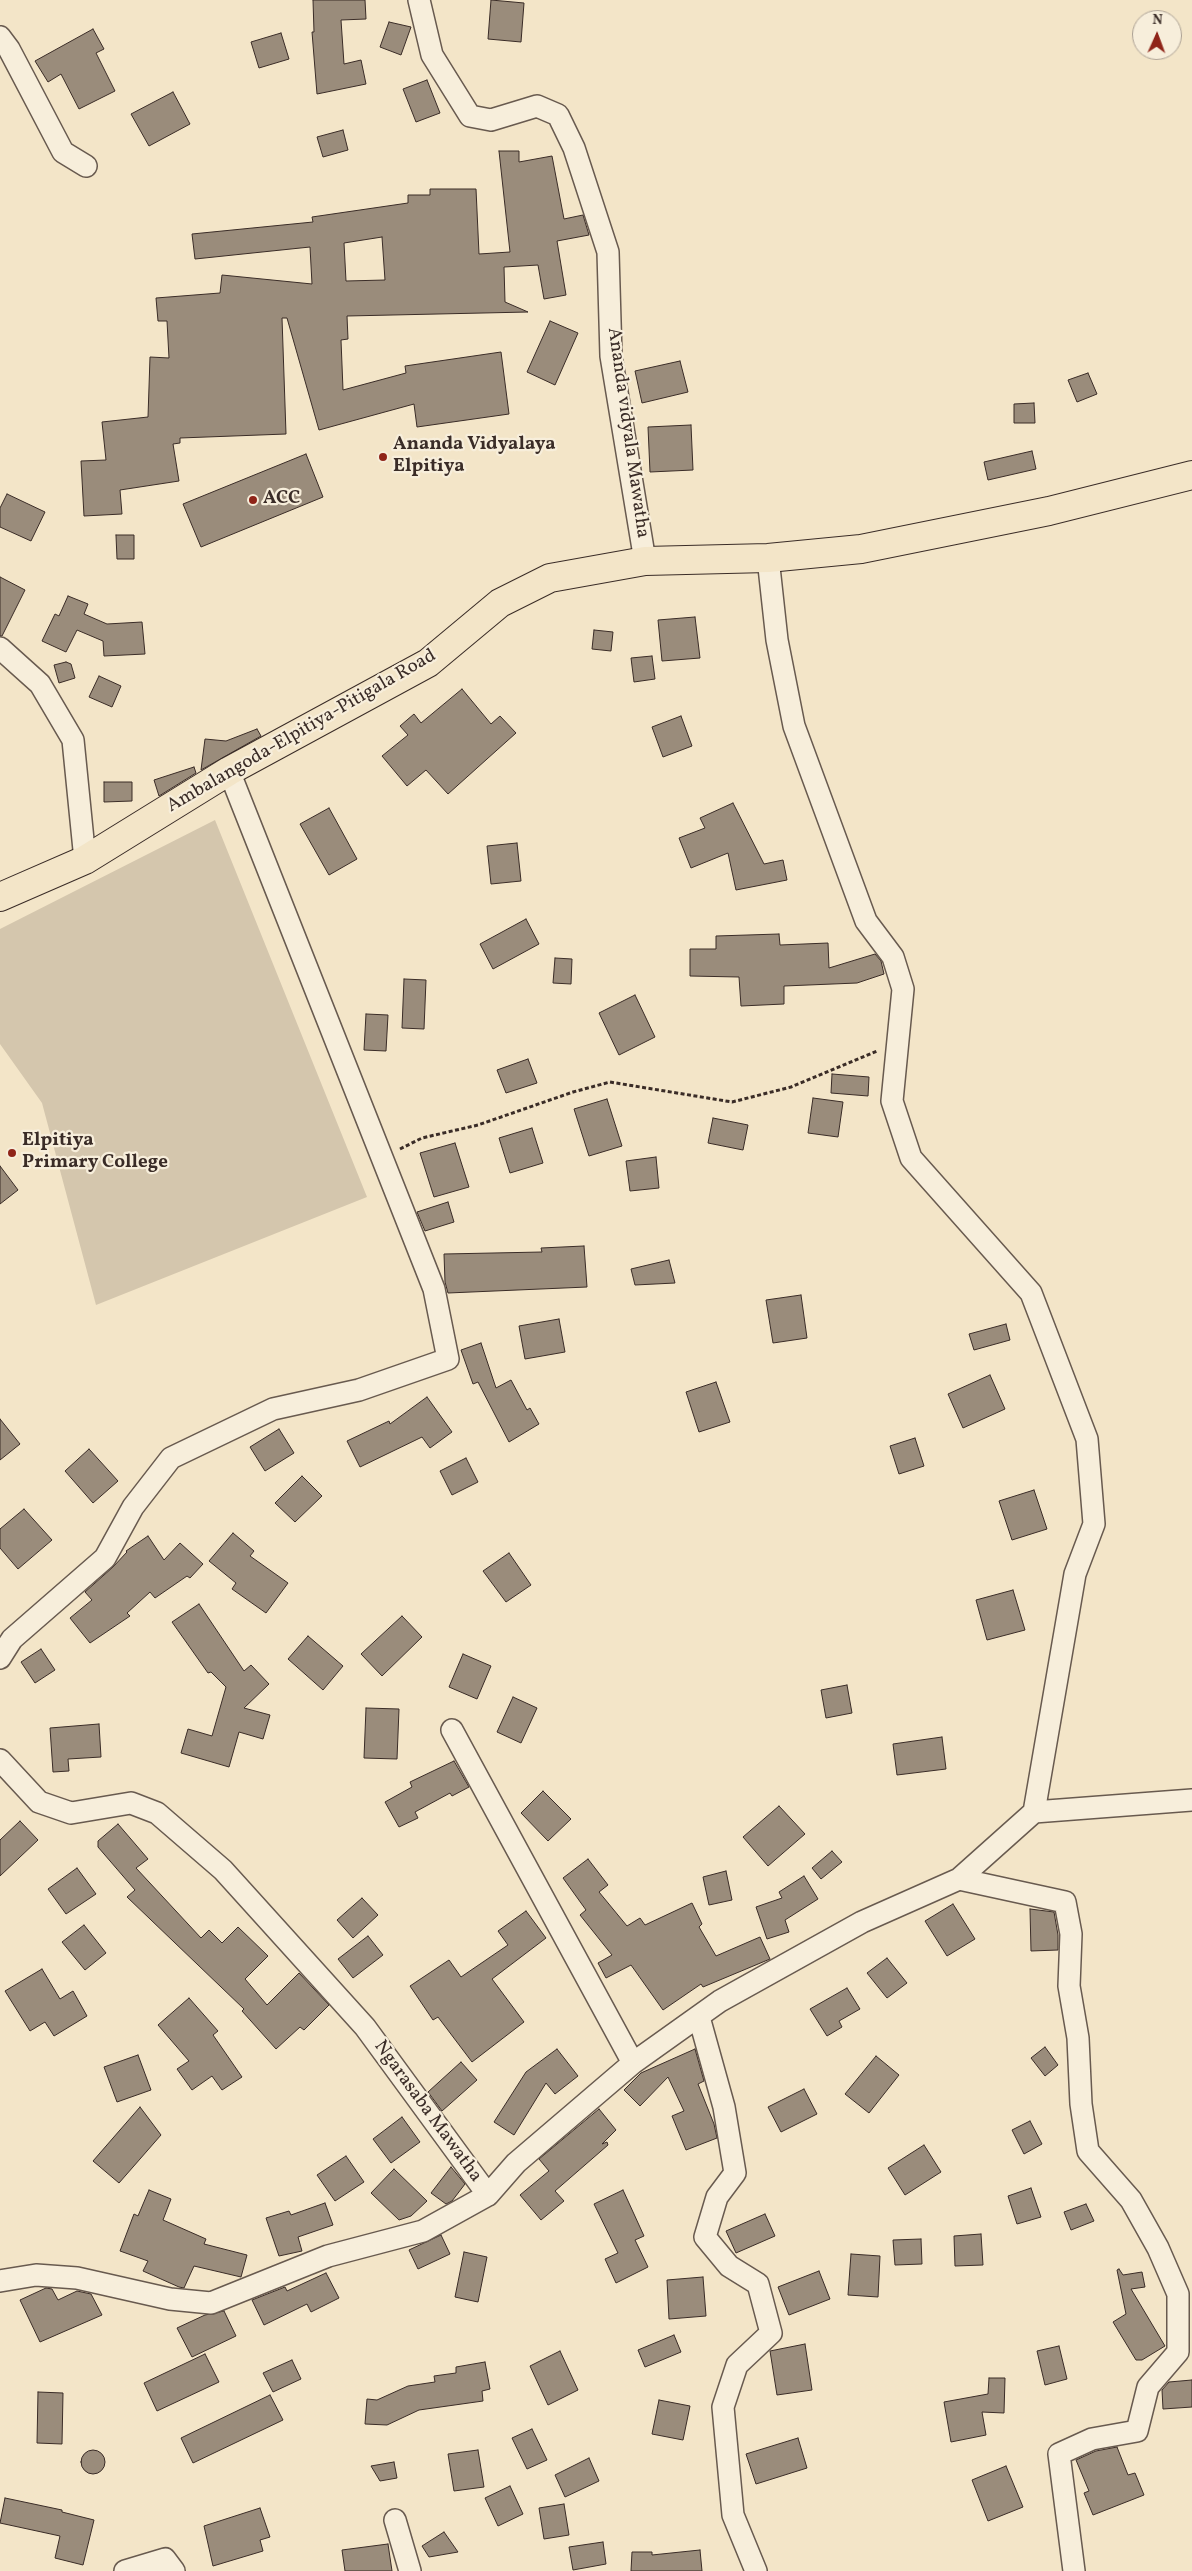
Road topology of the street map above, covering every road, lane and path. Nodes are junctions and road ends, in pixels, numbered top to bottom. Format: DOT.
graph roads {
  1 [pos="419,0"];
  2 [pos="0,37"];
  3 [pos="86,166"];
  4 [pos="1192,475"];
  5 [pos="768,558"];
  6 [pos="645,561"];
  7 [pos="0,648"];
  8 [pos="229,771"];
  9 [pos="85,860"];
  10 [pos="0,898"];
  11 [pos="898,1044"];
  12 [pos="381,1157"];
  13 [pos="0,1658"];
  14 [pos="452,1730"];
  15 [pos="0,1760"];
  16 [pos="1192,1800"];
  17 [pos="1034,1812"];
  18 [pos="959,1879"];
  19 [pos="699,2017"];
  20 [pos="633,2063"];
  21 [pos="488,2195"];
  22 [pos="0,2281"];
  23 [pos="395,2520"];
  24 [pos="125,2571"];
  25 [pos="174,2571"];
  26 [pos="410,2571"];
  27 [pos="756,2571"];
  28 [pos="1074,2571"];
  1 -- 6 [label="street, Ananda vidyala Mawatha"];
  2 -- 3 [label="street"];
  4 -- 5 [label="main road, Ambalangoda-Elpitiya-Pitigala Road"];
  5 -- 6 [label="main road, Ambalangoda-Elpitiya-Pitigala Road"];
  5 -- 11 [label="street"];
  6 -- 8 [label="main road, Ambalangoda-Elpitiya-Pitigala Road"];
  7 -- 9 [label="street"];
  8 -- 9 [label="main road, Ambalangoda-Elpitiya-Pitigala Road"];
  8 -- 12 [label="street"];
  9 -- 10 [label="main road, Ambalangoda-Elpitiya-Pitigala Road"];
  11 -- 12 [label="path"];
  11 -- 17 [label="street"];
  12 -- 13 [label="street"];
  14 -- 20 [label="street"];
  15 -- 21 [label="street, Ngarasaba Mawatha"];
  16 -- 17 [label="street"];
  17 -- 18 [label="street"];
  18 -- 19 [label="street"];
  18 -- 28 [label="street"];
  19 -- 20 [label="street"];
  19 -- 27 [label="street"];
  20 -- 21 [label="street"];
  21 -- 22 [label="street, Ngarasaba Mawatha"];
  23 -- 26 [label="street"];
  24 -- 25 [label="street"];
}
